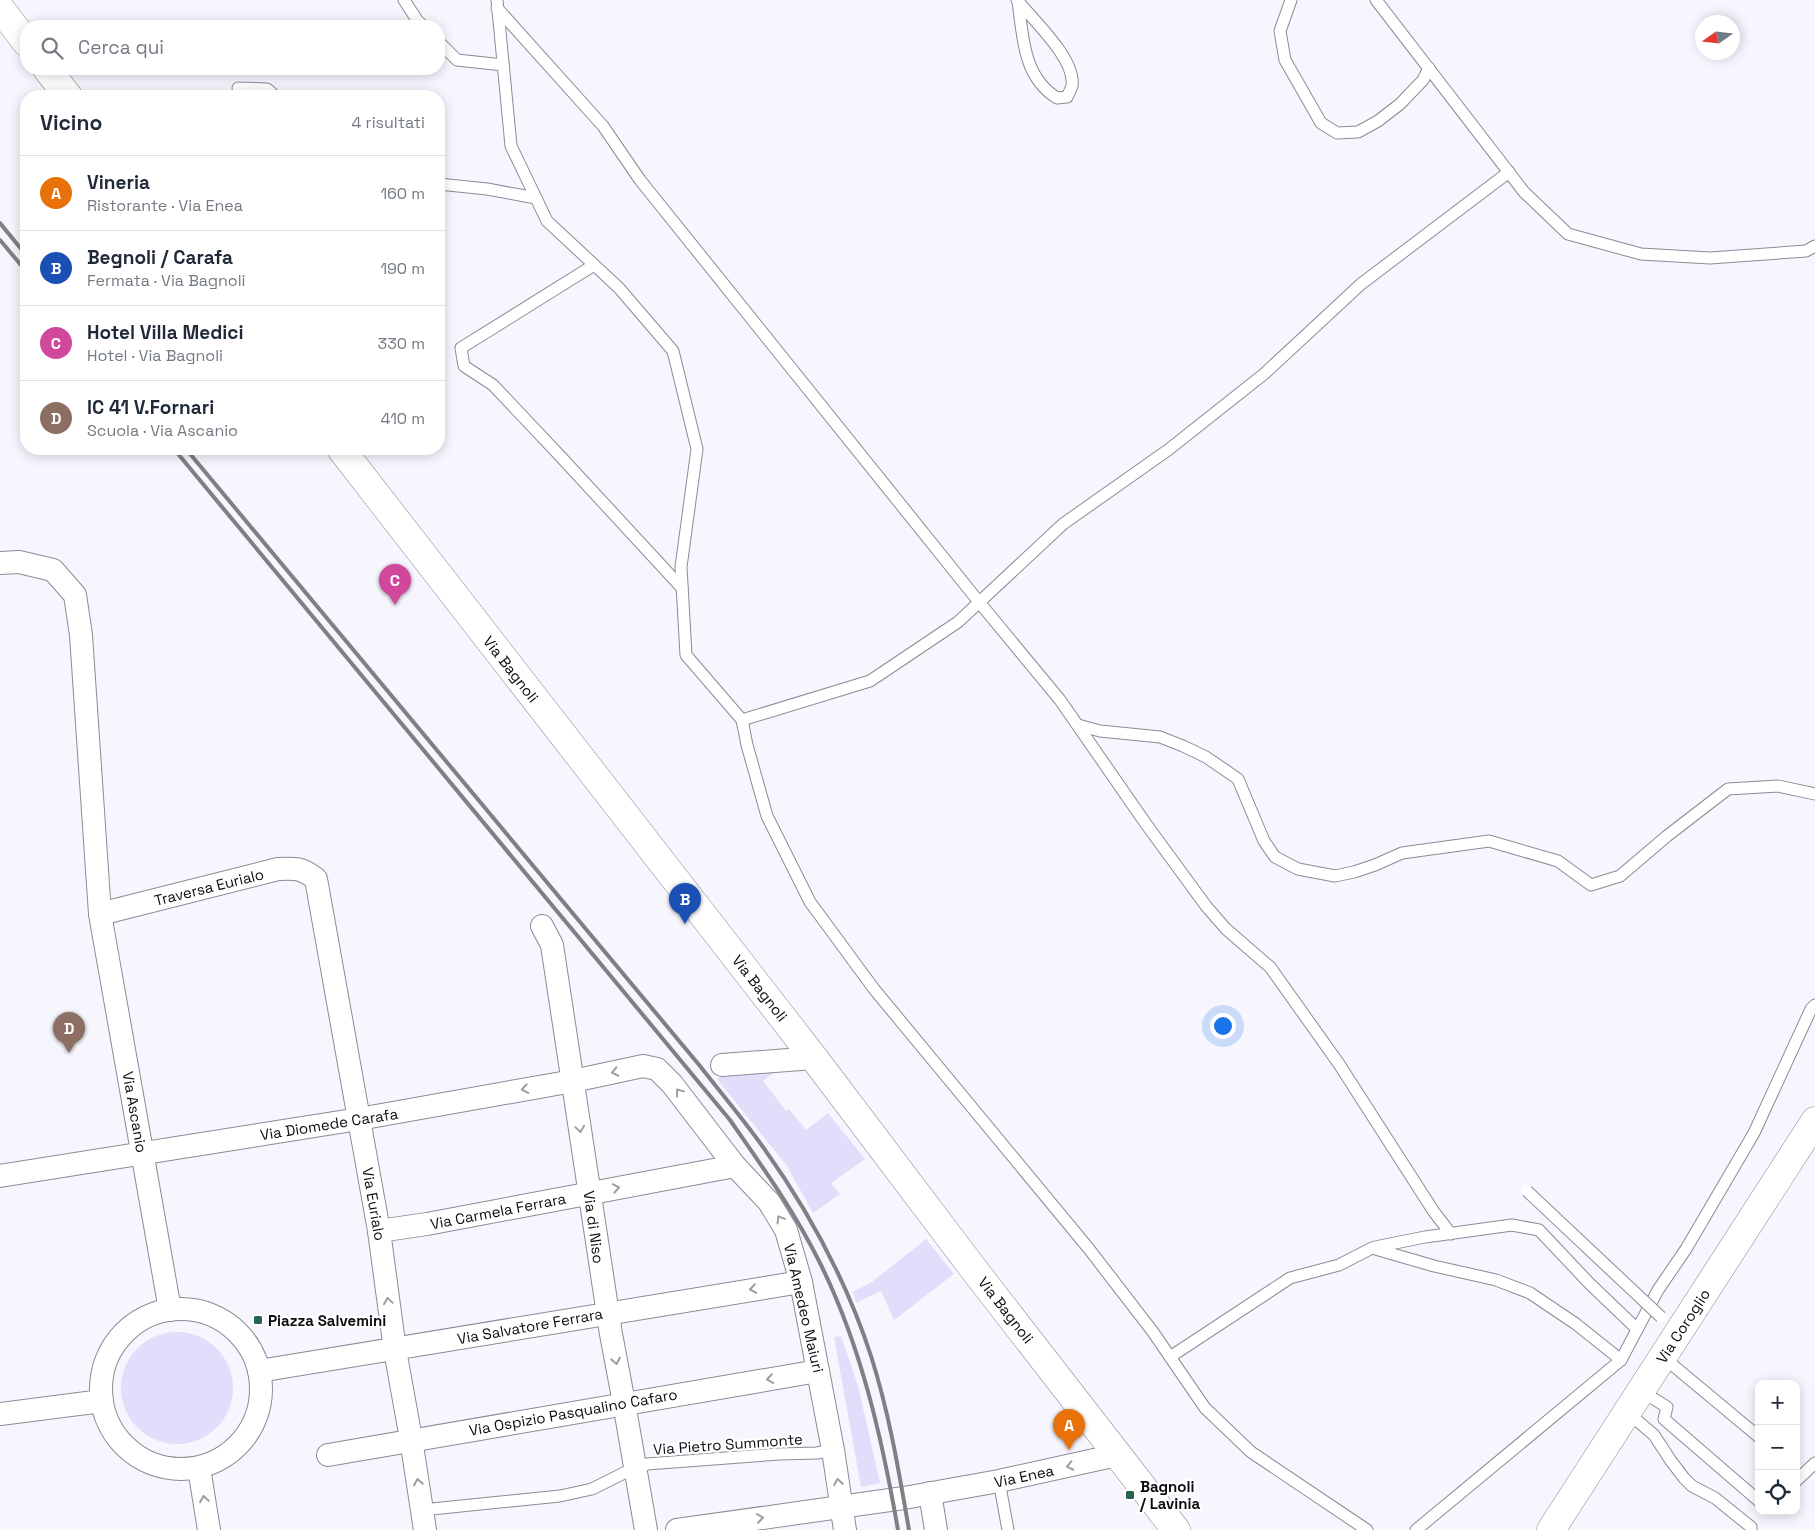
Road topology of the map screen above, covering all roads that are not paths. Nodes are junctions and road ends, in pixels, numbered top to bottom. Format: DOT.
graph roads {
  1 [pos="404,0"];
  2 [pos="1018,0"];
  3 [pos="1291,0"];
  4 [pos="1376,0"];
  5 [pos="497,4"];
  6 [pos="0,8"];
  7 [pos="417,20"];
  8 [pos="20,34"];
  9 [pos="445,48"];
  10 [pos="503,65"];
  11 [pos="1429,68"];
  12 [pos="52,75"];
  13 [pos="238,88"];
  14 [pos="63,90"];
  15 [pos="267,90"];
  16 [pos="1509,172"];
  17 [pos="445,185"];
  18 [pos="536,198"];
  19 [pos="1815,246"];
  20 [pos="594,265"];
  21 [pos="345,455"];
  22 [pos="0,563"];
  23 [pos="682,588"];
  24 [pos="979,602"];
  25 [pos="742,720"];
  26 [pos="1078,725"];
  27 [pos="1815,794"];
  28 [pos="316,879"];
  29 [pos="100,914"];
  30 [pos="542,926"];
  31 [pos="1815,1005"];
  32 [pos="814,1058"];
  33 [pos="722,1065"];
  34 [pos="657,1069"];
  35 [pos="572,1081"];
  36 [pos="359,1120"];
  37 [pos="1815,1121"];
  38 [pos="142,1154"];
  39 [pos="735,1166"];
  40 [pos="0,1176"];
  41 [pos="1527,1191"];
  42 [pos="590,1194"];
  43 [pos="379,1231"];
  44 [pos="1451,1234"];
  45 [pos="1372,1248"];
  46 [pos="801,1282"];
  47 [pos="170,1310"];
  48 [pos="608,1313"];
  49 [pos="1661,1317"];
  50 [pos="1637,1328"];
  51 [pos="395,1350"];
  52 [pos="1170,1357"];
  53 [pos="1663,1357"];
  54 [pos="1621,1360"];
  55 [pos="259,1371"];
  56 [pos="818,1371"];
  57 [pos="1634,1401"];
  58 [pos="102,1402"];
  59 [pos="624,1404"];
  60 [pos="0,1414"];
  61 [pos="1755,1434"];
  62 [pos="411,1439"];
  63 [pos="833,1450"];
  64 [pos="328,1455"];
  65 [pos="1117,1455"];
  66 [pos="1815,1463"];
  67 [pos="200,1468"];
  68 [pos="635,1471"];
  69 [pos="1800,1477"];
  70 [pos="1000,1481"];
  71 [pos="930,1494"];
  72 [pos="1755,1498"];
  73 [pos="842,1507"];
  74 [pos="423,1520"];
  75 [pos="209,1530"];
  76 [pos="646,1530"];
  77 [pos="677,1530"];
  78 [pos="845,1530"];
  79 [pos="936,1530"];
  80 [pos="1008,1530"];
  81 [pos="1176,1530"];
  82 [pos="1367,1530"];
  83 [pos="1416,1530"];
  84 [pos="1552,1530"];
  85 [pos="1752,1530"];
  1 -- 7 [label="lane"];
  2 -- 2 [label="lane"];
  3 -- 11 [label="lane"];
  4 -- 11 [label="lane"];
  5 -- 10 [label="lane"];
  5 -- 24 [label="lane"];
  6 -- 8 [label="street"];
  9 -- 10 [label="lane"];
  10 -- 18 [label="lane"];
  11 -- 16 [label="lane"];
  12 -- 14 [label="street"];
  13 -- 15 [label="lane"];
  16 -- 19 [label="lane"];
  16 -- 24 [label="lane"];
  17 -- 18 [label="lane"];
  18 -- 20 [label="lane"];
  20 -- 23 [label="lane"];
  20 -- 23 [label="lane"];
  21 -- 32 [label="street, Via Bagnoli"];
  22 -- 29 [label="street, Via Ascanio"];
  23 -- 25 [label="lane"];
  24 -- 25 [label="lane"];
  24 -- 26 [label="lane"];
  25 -- 52 [label="lane"];
  26 -- 27 [label="lane"];
  26 -- 44 [label="lane"];
  28 -- 29 [label="street, Traversa Eurialo"];
  28 -- 36 [label="street, Via Eurialo"];
  29 -- 38 [label="street, Via Ascanio"];
  30 -- 35 [label="street, Via di Niso"];
  31 -- 50 [label="lane"];
  32 -- 33 [label="street"];
  32 -- 65 [label="street, Via Bagnoli"];
  34 -- 35 [label="street, Via Diomede Carafa, one-way"];
  39 -- 34 [label="street, Via Amedeo Maiuri, one-way"];
  35 -- 36 [label="street, Via Diomede Carafa, one-way"];
  35 -- 42 [label="street, Via di Niso, one-way"];
  36 -- 38 [label="street, Via Diomede Carafa"];
  36 -- 43 [label="street, Via Eurialo"];
  37 -- 53 [label="street, Via Coroglio"];
  38 -- 40 [label="street, Via Diomede Carafa"];
  38 -- 47 [label="street, Via Ascanio"];
  42 -- 39 [label="street, Via Carmela Ferrara, one-way"];
  46 -- 39 [label="street, Via Amedeo Maiuri, one-way"];
  41 -- 49 [label="lane, bridge"];
  42 -- 43 [label="street, Via Carmela Ferrara"];
  42 -- 48 [label="street, Via di Niso"];
  51 -- 43 [label="street, Via Eurialo, one-way"];
  44 -- 45 [label="lane"];
  44 -- 50 [label="lane"];
  45 -- 52 [label="lane"];
  45 -- 54 [label="lane"];
  46 -- 48 [label="street, Via Salvatore Ferrara, one-way"];
  46 -- 56 [label="street, Via Amedeo Maiuri"];
  47 -- 55 [label="street"];
  47 -- 58 [label="street"];
  48 -- 51 [label="street, Via Salvatore Ferrara"];
  48 -- 59 [label="street, Via di Niso, one-way"];
  50 -- 54 [label="lane"];
  51 -- 55 [label="street, Via Salvatore Ferrara"];
  51 -- 62 [label="street, Via Eurialo"];
  52 -- 82 [label="lane"];
  53 -- 57 [label="street, Via Coroglio"];
  53 -- 61 [label="lane"];
  54 -- 83 [label="lane"];
  55 -- 67 [label="street"];
  56 -- 59 [label="street, Via Ospizio Pasqualino Cafaro, one-way"];
  56 -- 63 [label="street, Via Amedeo Maiuri"];
  57 -- 72 [label="lane"];
  57 -- 84 [label="street, Via Coroglio"];
  57 -- 85 [label="lane"];
  58 -- 60 [label="street"];
  58 -- 67 [label="street"];
  59 -- 62 [label="street, Via Ospizio Pasqualino Cafaro"];
  59 -- 68 [label="street, Via di Niso"];
  62 -- 64 [label="street, Via Ospizio Pasqualino Cafaro"];
  74 -- 62 [label="street, Via Eurialo, one-way"];
  63 -- 68 [label="lane, Via Pietro Summonte"];
  73 -- 63 [label="street, Via Amedeo Maiuri, one-way"];
  65 -- 70 [label="street, Via Enea, one-way"];
  65 -- 81 [label="street, Via Bagnoli"];
  66 -- 69 [label="lane"];
  75 -- 67 [label="street, one-way"];
  68 -- 74 [label="lane, Via Pietro Summonte"];
  68 -- 76 [label="street, Via di Niso"];
  70 -- 71 [label="street, Via Enea"];
  70 -- 80 [label="lane"];
  71 -- 73 [label="street, Via Enea"];
  71 -- 79 [label="street"];
  77 -- 73 [label="street, one-way"];
  73 -- 78 [label="street, Via Amedeo Maiuri"];
}
